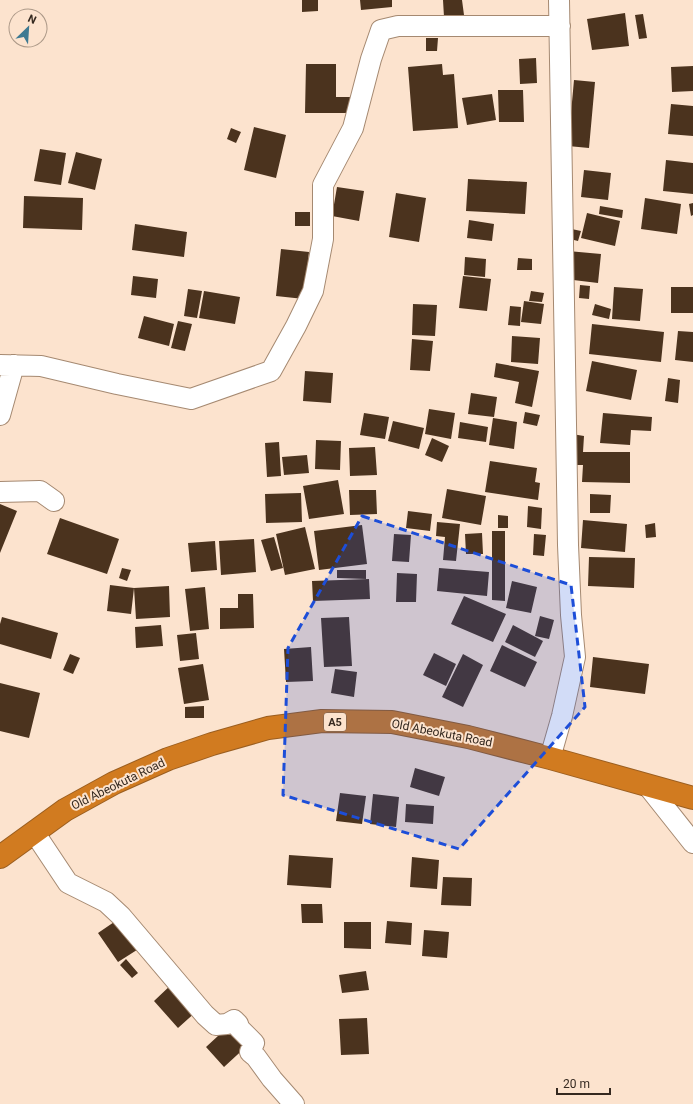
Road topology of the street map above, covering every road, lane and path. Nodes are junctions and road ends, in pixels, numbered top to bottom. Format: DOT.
graph roads {
  1 [pos="559,0"];
  2 [pos="560,26"];
  3 [pos="7,365"];
  4 [pos="0,415"];
  5 [pos="0,492"];
  6 [pos="54,501"];
  7 [pos="550,758"];
  8 [pos="647,785"];
  9 [pos="693,798"];
  10 [pos="34,832"];
  11 [pos="693,843"];
  12 [pos="0,857"];
  13 [pos="294,1104"];
  1 -- 2 [label="street"];
  2 -- 3 [label="street"];
  2 -- 7 [label="street"];
  3 -- 4 [label="street"];
  5 -- 6 [label="street"];
  7 -- 8 [label="highway, Old Abeokuta Road / A5"];
  7 -- 10 [label="highway, Old Abeokuta Road / A5"];
  8 -- 9 [label="highway, Old Abeokuta Road / A5"];
  8 -- 11 [label="street"];
  10 -- 12 [label="highway, Old Abeokuta Road / A5"];
  10 -- 13 [label="street"];
}
